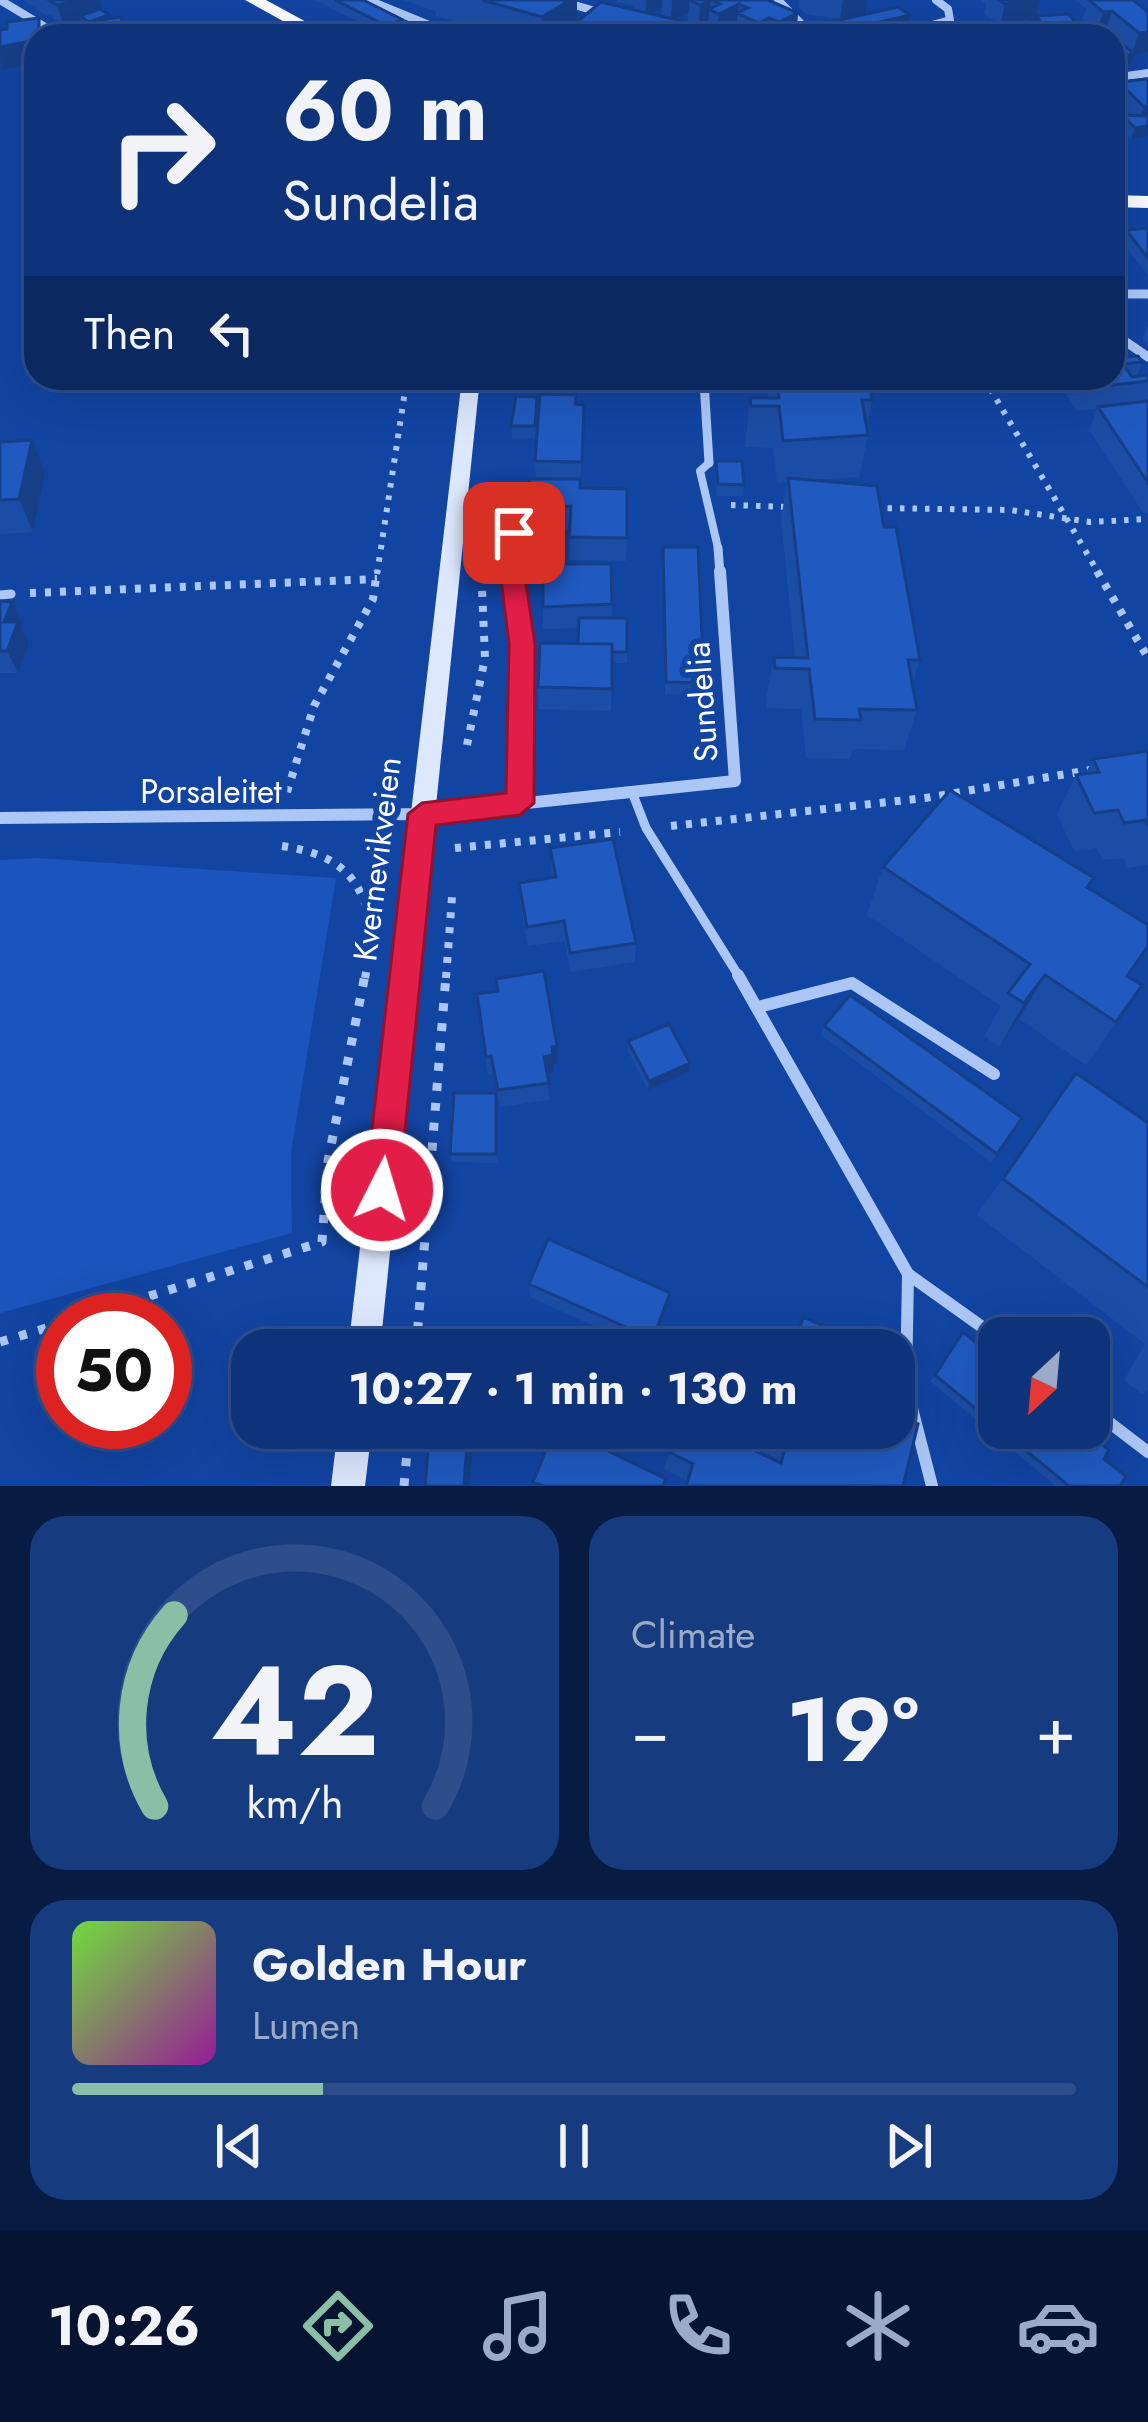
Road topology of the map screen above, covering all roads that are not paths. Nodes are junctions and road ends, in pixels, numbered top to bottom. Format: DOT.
graph roads {
  1 [pos="0,0"];
  2 [pos="253,0"];
  3 [pos="368,0"];
  4 [pos="557,0"];
  5 [pos="778,0"];
  6 [pos="936,0"];
  7 [pos="606,14"];
  8 [pos="40,24"];
  9 [pos="300,24"];
  10 [pos="427,24"];
  11 [pos="801,24"];
  12 [pos="936,24"];
  13 [pos="476,390"];
  14 [pos="705,390"];
  15 [pos="709,463"];
  16 [pos="517,502"];
  17 [pos="718,548"];
  18 [pos="632,792"];
  19 [pos="520,803"];
  20 [pos="422,814"];
  21 [pos="0,818"];
  22 [pos="758,1007"];
  23 [pos="994,1074"];
  24 [pos="908,1274"];
  25 [pos="978,1324"];
  26 [pos="366,1329"];
  27 [pos="1110,1423"];
  28 [pos="352,1449"];
  29 [pos="1148,1452"];
  30 [pos="348,1486"];
  31 [pos="932,1486"];
  1 -- 8 [label="street"];
  2 -- 9 [label="main road"];
  3 -- 10 [label="street"];
  4 -- 7 [label="street"];
  5 -- 11 [label="street"];
  6 -- 12 [label="street"];
  13 -- 20 [label="main road, Kvernevikveien"];
  14 -- 15 [label="street, Sundelia"];
  15 -- 17 [label="lane, Sundelia"];
  16 -- 19 [label="lane"];
  17 -- 18 [label="street, Sundelia"];
  18 -- 19 [label="street, Sundelia"];
  18 -- 22 [label="lane"];
  19 -- 20 [label="street, Sundelia"];
  20 -- 21 [label="street, Porsaleitet"];
  20 -- 26 [label="main road, Kvernevikveien"];
  22 -- 23 [label="lane"];
  22 -- 24 [label="lane"];
  24 -- 25 [label="lane"];
  24 -- 31 [label="lane"];
  27 -- 29 [label="lane"];
  28 -- 30 [label="main road"];
}
